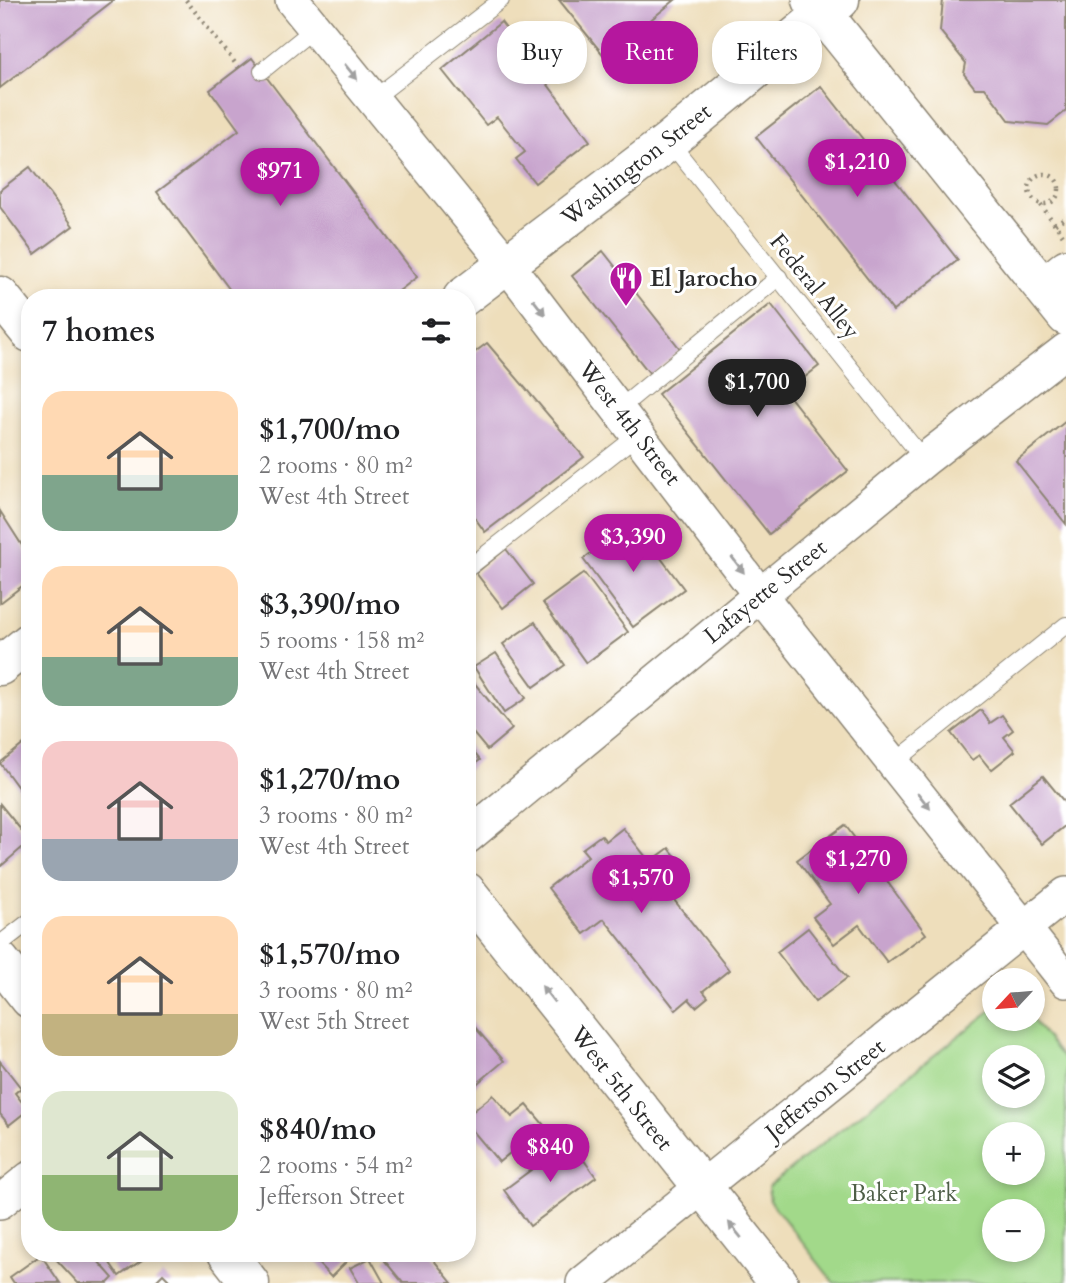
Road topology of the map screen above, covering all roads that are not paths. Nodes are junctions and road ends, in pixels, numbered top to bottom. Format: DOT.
graph roads {
  1 [pos="292,0"];
  2 [pos="501,0"];
  3 [pos="825,5"];
  4 [pos="315,28"];
  5 [pos="262,71"];
  6 [pos="373,99"];
  7 [pos="669,141"];
  8 [pos="506,263"];
  9 [pos="1053,276"];
  10 [pos="779,277"];
  11 [pos="473,289"];
  12 [pos="0,296"];
  13 [pos="1066,316"];
  14 [pos="21,322"];
  15 [pos="1066,350"];
  16 [pos="629,421"];
  17 [pos="924,460"];
  18 [pos="476,561"];
  19 [pos="760,595"];
  20 [pos="1066,625"];
  21 [pos="21,649"];
  22 [pos="0,666"];
  23 [pos="895,762"];
  24 [pos="476,830"];
  25 [pos="1066,894"];
  26 [pos="476,903"];
  27 [pos="21,928"];
  28 [pos="1024,929"];
  29 [pos="0,944"];
  30 [pos="0,961"];
  31 [pos="1066,981"];
  32 [pos="21,988"];
  33 [pos="21,1185"];
  34 [pos="702,1189"];
  35 [pos="0,1202"];
  36 [pos="234,1262"];
  37 [pos="250,1283"];
  38 [pos="583,1283"];
  39 [pos="779,1283"];
  1 -- 4 [label="street, West 4th Street"];
  2 -- 6 [label="lane"];
  3 -- 7 [label="main road, Washington Street"];
  3 -- 9 [label="main road"];
  4 -- 5 [label="lane"];
  4 -- 6 [label="street, West 4th Street, one-way"];
  6 -- 8 [label="street, West 4th Street"];
  7 -- 8 [label="main road, Washington Street"];
  7 -- 10 [label="lane, Federal Alley"];
  8 -- 11 [label="main road, Washington Street"];
  8 -- 16 [label="street, West 4th Street, one-way"];
  9 -- 13 [label="main road"];
  10 -- 16 [label="lane"];
  10 -- 17 [label="lane, Federal Alley"];
  12 -- 14 [label="main road"];
  15 -- 17 [label="street, Lafayette Street"];
  16 -- 18 [label="lane"];
  16 -- 19 [label="street, West 4th Street, one-way"];
  17 -- 19 [label="street, Lafayette Street"];
  19 -- 23 [label="street, West 4th Street"];
  19 -- 24 [label="street, Lafayette Street"];
  20 -- 23 [label="lane"];
  21 -- 22 [label="main road"];
  23 -- 28 [label="street, West 4th Street, one-way"];
  25 -- 28 [label="street, Jefferson Street"];
  34 -- 26 [label="main road, West 5th Street, one-way"];
  27 -- 29 [label="lane"];
  28 -- 31 [label="street, West 4th Street"];
  28 -- 34 [label="street, Jefferson Street"];
  30 -- 32 [label="main road"];
  33 -- 35 [label="street"];
  34 -- 38 [label="street, Jefferson Street"];
  39 -- 34 [label="main road, West 5th Street, one-way"];
  36 -- 37 [label="main road"];
}
